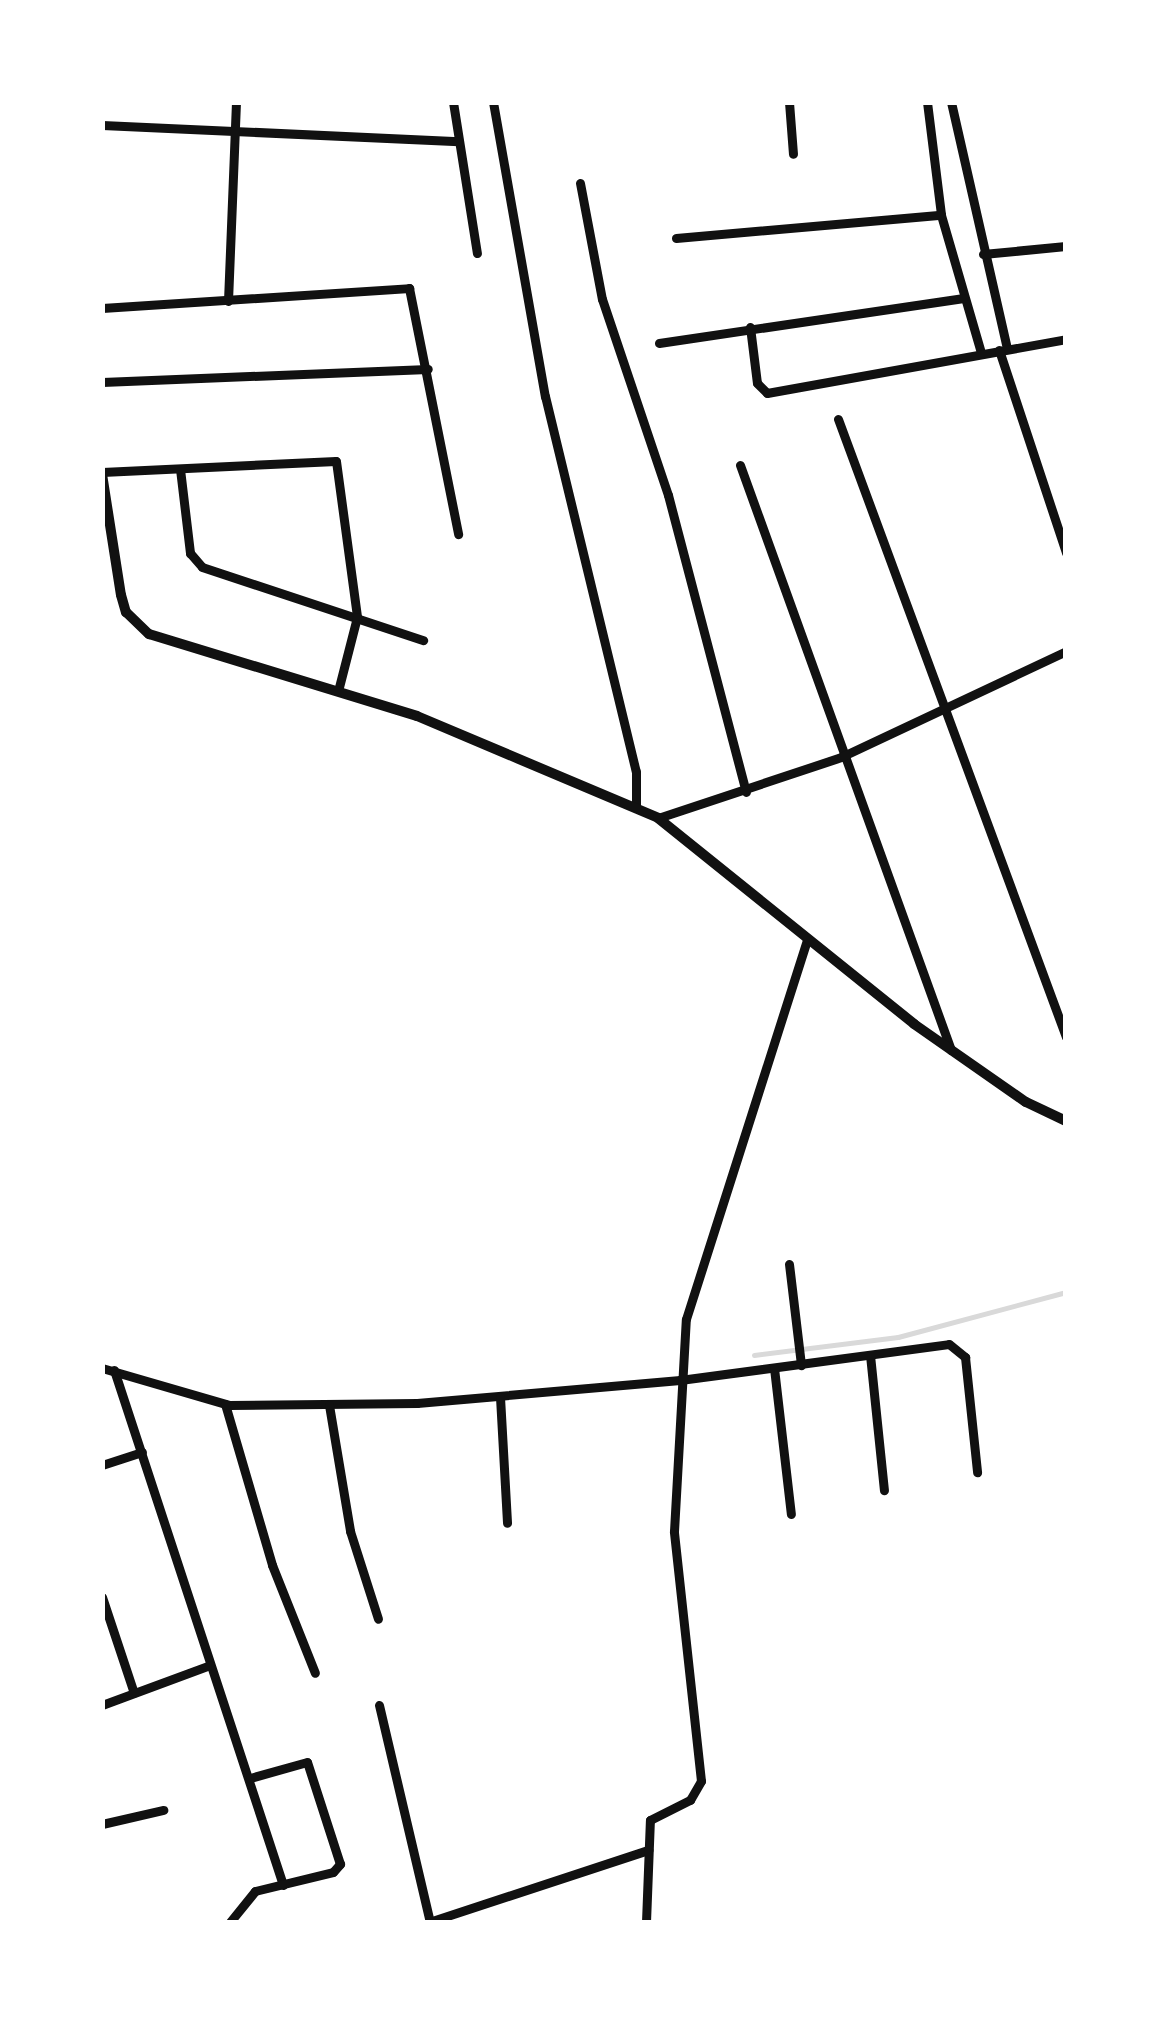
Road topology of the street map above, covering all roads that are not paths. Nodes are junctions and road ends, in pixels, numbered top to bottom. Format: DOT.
graph roads {
  1 [pos="236,102"];
  2 [pos="453,102"];
  3 [pos="492,102"];
  4 [pos="789,102"];
  5 [pos="927,102"];
  6 [pos="950,102"];
  7 [pos="102,125"];
  8 [pos="235,130"];
  9 [pos="459,141"];
  10 [pos="793,154"];
  11 [pos="580,183"];
  12 [pos="941,215"];
  13 [pos="676,238"];
  14 [pos="1066,246"];
  15 [pos="477,252"];
  16 [pos="982,254"];
  17 [pos="964,298"];
  18 [pos="228,301"];
  19 [pos="102,308"];
  20 [pos="750,328"];
  21 [pos="1066,339"];
  22 [pos="659,343"];
  23 [pos="1003,350"];
  24 [pos="981,353"];
  25 [pos="428,369"];
  26 [pos="102,382"];
  27 [pos="838,419"];
  28 [pos="740,465"];
  29 [pos="180,469"];
  30 [pos="102,473"];
  31 [pos="458,534"];
  32 [pos="1066,553"];
  33 [pos="357,617"];
  34 [pos="423,640"];
  35 [pos="1066,650"];
  36 [pos="338,691"];
  37 [pos="941,708"];
  38 [pos="841,758"];
  39 [pos="746,792"];
  40 [pos="636,806"];
  41 [pos="658,818"];
  42 [pos="807,940"];
  43 [pos="1066,1038"];
  44 [pos="952,1052"];
  45 [pos="1066,1121"];
  46 [pos="790,1264"];
  47 [pos="870,1355"];
  48 [pos="801,1365"];
  49 [pos="774,1368"];
  50 [pos="108,1369"];
  51 [pos="680,1380"];
  52 [pos="500,1396"];
  53 [pos="224,1404"];
  54 [pos="329,1405"];
  55 [pos="142,1452"];
  56 [pos="102,1465"];
  57 [pos="977,1472"];
  58 [pos="884,1490"];
  59 [pos="790,1514"];
  60 [pos="507,1522"];
  61 [pos="102,1598"];
  62 [pos="378,1619"];
  63 [pos="210,1665"];
  64 [pos="315,1672"];
  65 [pos="134,1693"];
  66 [pos="102,1705"];
  67 [pos="379,1705"];
  68 [pos="250,1778"];
  69 [pos="163,1810"];
  70 [pos="102,1824"];
  71 [pos="648,1850"];
  72 [pos="283,1885"];
  73 [pos="230,1922"];
  74 [pos="429,1922"];
  75 [pos="646,1922"];
  1 -- 8 [label="street"];
  2 -- 9 [label="street"];
  3 -- 40 [label="street"];
  4 -- 10 [label="street"];
  5 -- 12 [label="street"];
  6 -- 16 [label="street"];
  7 -- 8 [label="street"];
  8 -- 9 [label="street"];
  8 -- 18 [label="street"];
  9 -- 15 [label="street"];
  11 -- 39 [label="street"];
  12 -- 13 [label="street"];
  12 -- 17 [label="street"];
  14 -- 16 [label="street"];
  16 -- 23 [label="street"];
  17 -- 20 [label="street"];
  17 -- 24 [label="street"];
  18 -- 19 [label="street"];
  18 -- 25 [label="street"];
  20 -- 22 [label="street"];
  20 -- 24 [label="street"];
  21 -- 23 [label="street"];
  23 -- 24 [label="street"];
  23 -- 32 [label="street"];
  25 -- 26 [label="street"];
  25 -- 31 [label="street"];
  27 -- 37 [label="street"];
  28 -- 38 [label="street"];
  29 -- 30 [label="street"];
  29 -- 33 [label="street"];
  29 -- 33 [label="street"];
  30 -- 36 [label="street"];
  33 -- 34 [label="street"];
  33 -- 36 [label="street"];
  35 -- 37 [label="street"];
  36 -- 40 [label="street"];
  37 -- 38 [label="street"];
  37 -- 43 [label="street"];
  38 -- 39 [label="street"];
  38 -- 44 [label="street"];
  39 -- 41 [label="street"];
  40 -- 41 [label="street"];
  41 -- 42 [label="street"];
  42 -- 44 [label="street"];
  42 -- 51 [label="street"];
  44 -- 45 [label="street"];
  46 -- 48 [label="street"];
  47 -- 48 [label="street"];
  47 -- 57 [label="street"];
  47 -- 58 [label="street"];
  48 -- 49 [label="street"];
  49 -- 51 [label="street"];
  49 -- 59 [label="street"];
  50 -- 53 [label="street"];
  50 -- 55 [label="street"];
  51 -- 52 [label="street"];
  51 -- 71 [label="street"];
  52 -- 54 [label="street"];
  52 -- 60 [label="street"];
  53 -- 54 [label="street"];
  53 -- 64 [label="street"];
  54 -- 62 [label="street"];
  55 -- 56 [label="street"];
  55 -- 63 [label="street"];
  61 -- 65 [label="street"];
  63 -- 65 [label="street"];
  63 -- 68 [label="street"];
  65 -- 66 [label="street"];
  67 -- 74 [label="street"];
  68 -- 72 [label="street"];
  68 -- 72 [label="street"];
  69 -- 70 [label="street"];
  71 -- 74 [label="street"];
  71 -- 75 [label="street"];
  72 -- 73 [label="street"];
}
